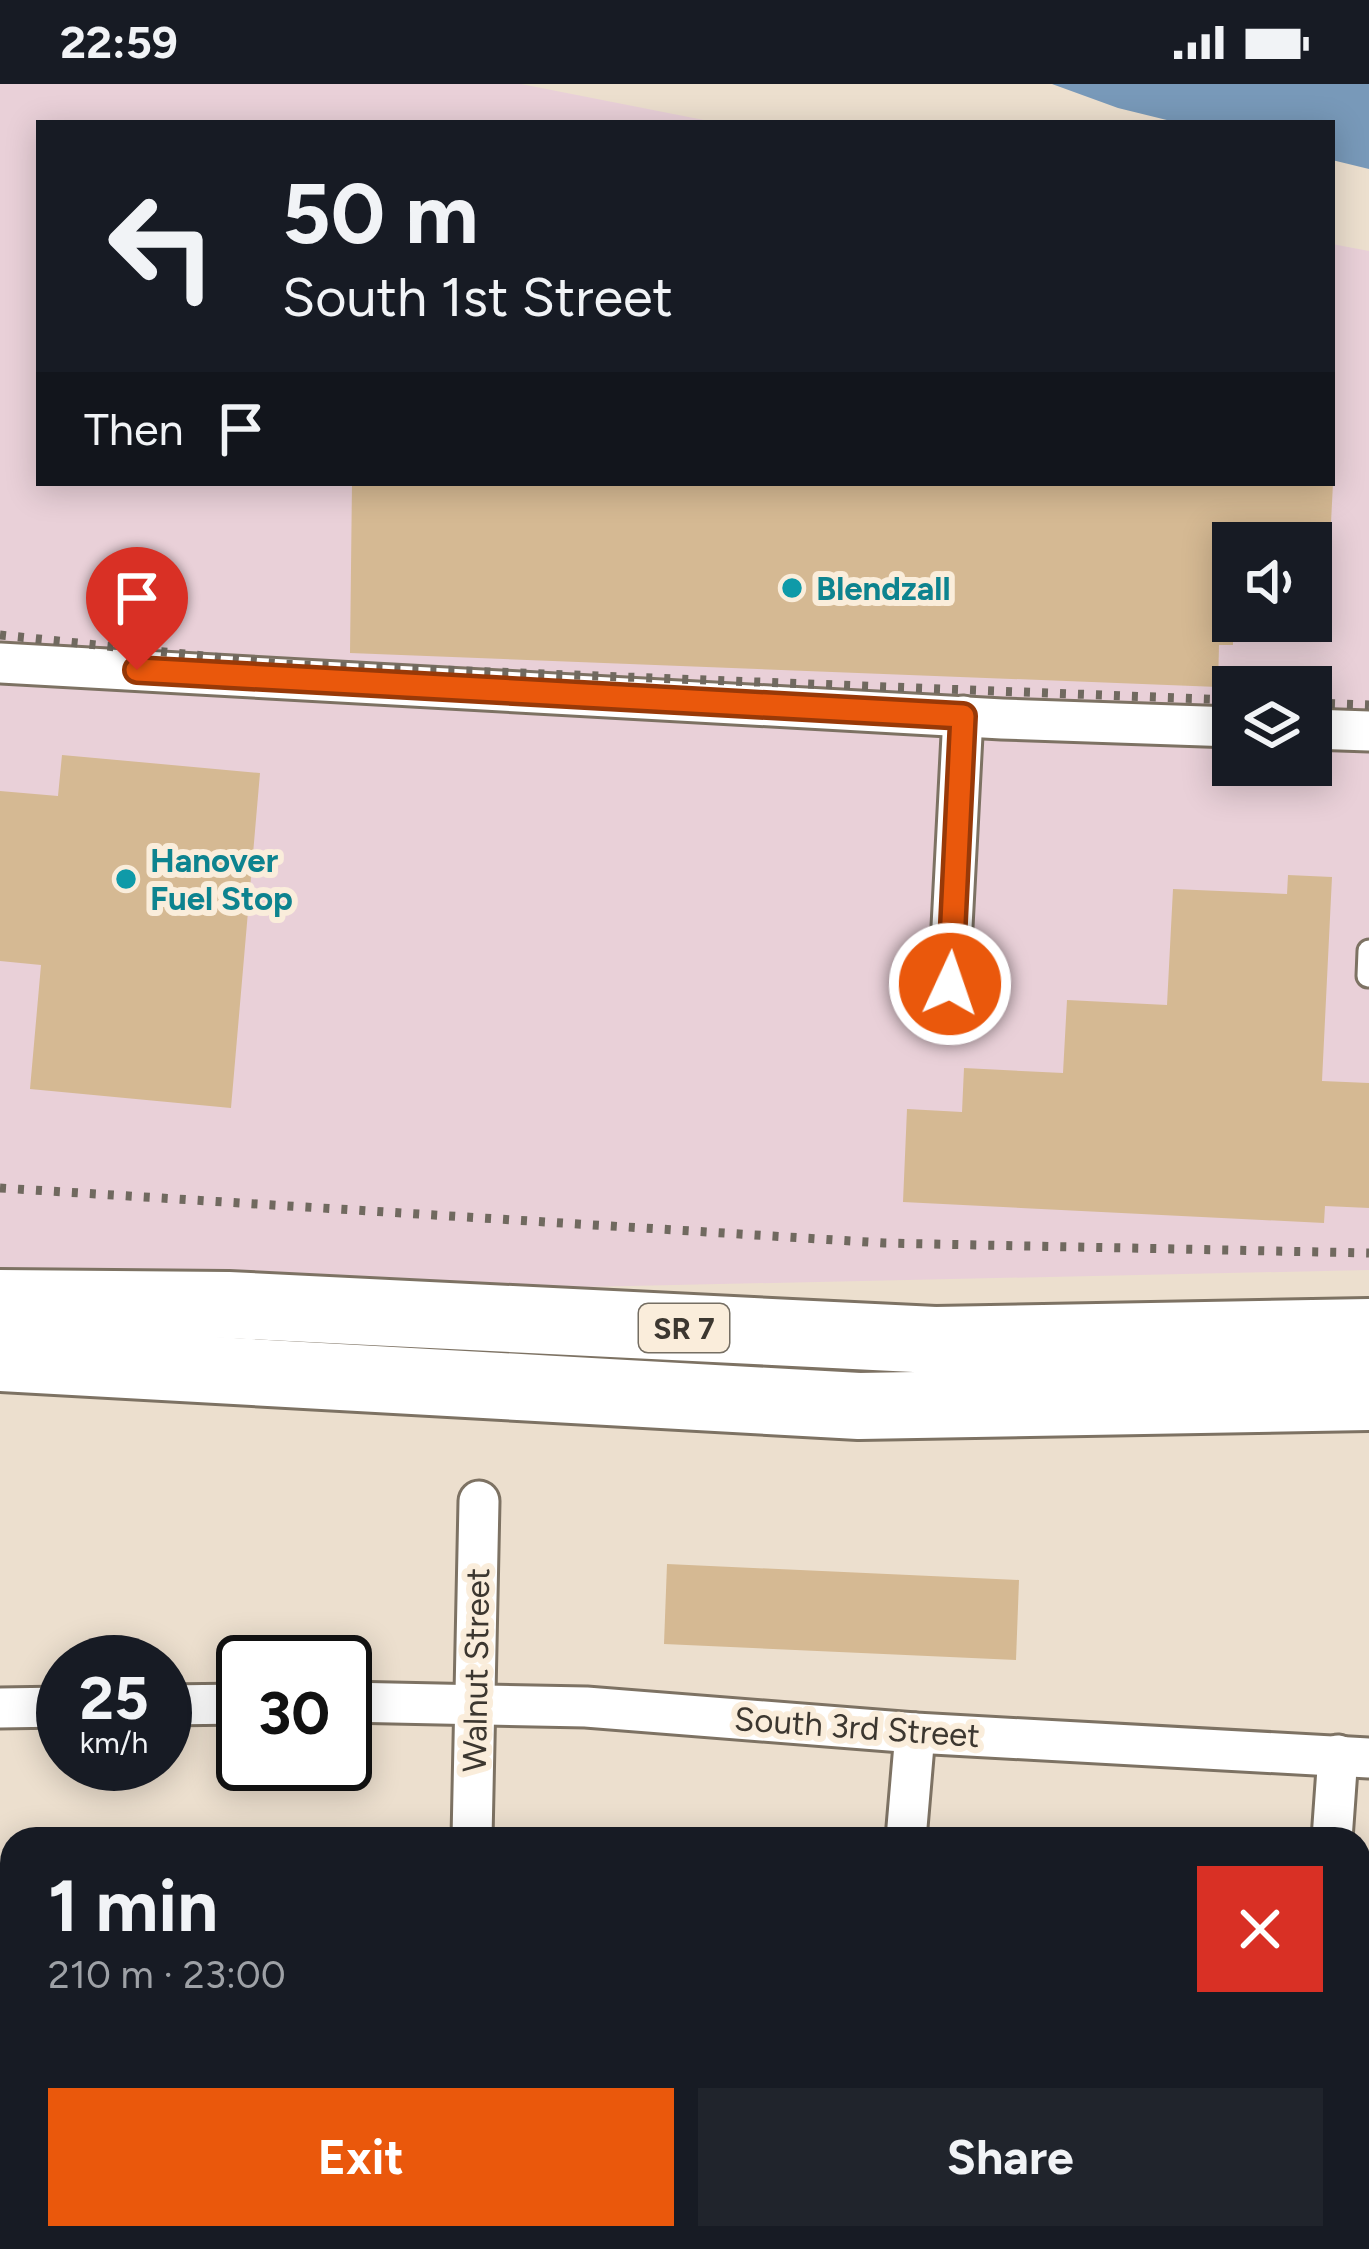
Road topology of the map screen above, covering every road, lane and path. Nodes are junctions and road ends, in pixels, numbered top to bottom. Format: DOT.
graph roads {
  1 [pos="0,663"];
  2 [pos="963,716"];
  3 [pos="1212,726"];
  4 [pos="1332,730"];
  5 [pos="1369,731"];
  6 [pos="1369,950"];
  7 [pos="1368,976"];
  8 [pos="950,984"];
  9 [pos="0,1303"];
  10 [pos="1369,1332"];
  11 [pos="0,1358"];
  12 [pos="1369,1397"];
  13 [pos="479,1501"];
  14 [pos="372,1702"];
  15 [pos="478,1703"];
  16 [pos="36,1707"];
  17 [pos="0,1708"];
  18 [pos="915,1733"];
  19 [pos="1353,1756"];
  20 [pos="473,1827"];
  21 [pos="907,1827"];
  22 [pos="1336,1827"];
  1 -- 2 [label="street"];
  2 -- 3 [label="street"];
  2 -- 8 [label="street"];
  4 -- 5 [label="street"];
  6 -- 7 [label="lane"];
  9 -- 10 [label="highway, SR 7"];
  11 -- 12 [label="highway, SR 7"];
  13 -- 15 [label="street, Walnut Street"];
  14 -- 15 [label="street, South 3rd Street"];
  15 -- 18 [label="street, South 3rd Street"];
  15 -- 20 [label="street, Walnut Street"];
  16 -- 17 [label="street"];
  18 -- 19 [label="street, South 3rd Street"];
  18 -- 21 [label="street"];
  19 -- 22 [label="street"];
}
